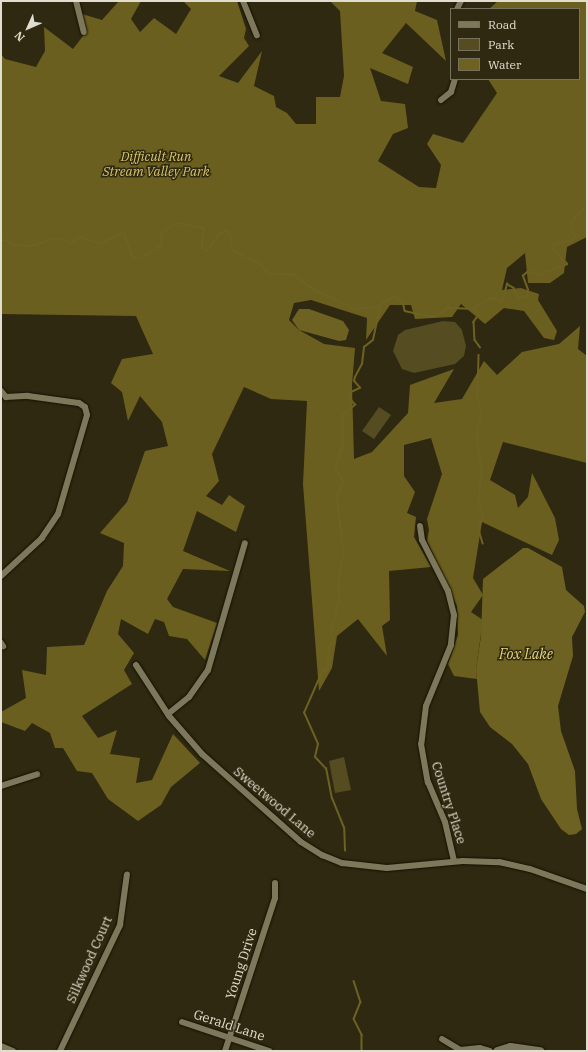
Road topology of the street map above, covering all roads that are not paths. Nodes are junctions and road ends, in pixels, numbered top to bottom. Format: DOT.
graph roads {
  1 [pos="76,1"];
  2 [pos="243,1"];
  3 [pos="84,32"];
  4 [pos="257,35"];
  5 [pos="455,80"];
  6 [pos="441,100"];
  7 [pos="1,392"];
  8 [pos="420,526"];
  9 [pos="245,543"];
  10 [pos="1,576"];
  11 [pos="136,666"];
  12 [pos="168,714"];
  13 [pos="37,774"];
  14 [pos="1,786"];
  15 [pos="454,861"];
  16 [pos="127,874"];
  17 [pos="275,883"];
  18 [pos="587,889"];
  19 [pos="182,1022"];
  20 [pos="229,1039"];
  21 [pos="442,1039"];
  22 [pos="1,1046"];
  23 [pos="13,1051"];
  24 [pos="60,1051"];
  25 [pos="225,1051"];
  26 [pos="269,1051"];
  27 [pos="490,1051"];
  28 [pos="497,1051"];
  29 [pos="540,1051"];
  1 -- 3 [label="street"];
  2 -- 4 [label="street"];
  5 -- 6 [label="street"];
  7 -- 10 [label="street"];
  8 -- 15 [label="street, Country Place"];
  9 -- 12 [label="street"];
  11 -- 12 [label="street, Sweetwood Lane"];
  12 -- 15 [label="street, Sweetwood Lane"];
  13 -- 14 [label="street"];
  15 -- 18 [label="street, Sweetwood Lane"];
  16 -- 24 [label="street, Silkwood Court"];
  17 -- 20 [label="street, Young Drive"];
  19 -- 20 [label="street, Gerald Lane"];
  20 -- 25 [label="street, Young Drive"];
  20 -- 26 [label="street, Gerald Lane"];
  21 -- 27 [label="street"];
  22 -- 23 [label="street"];
  28 -- 29 [label="main road"];
}
